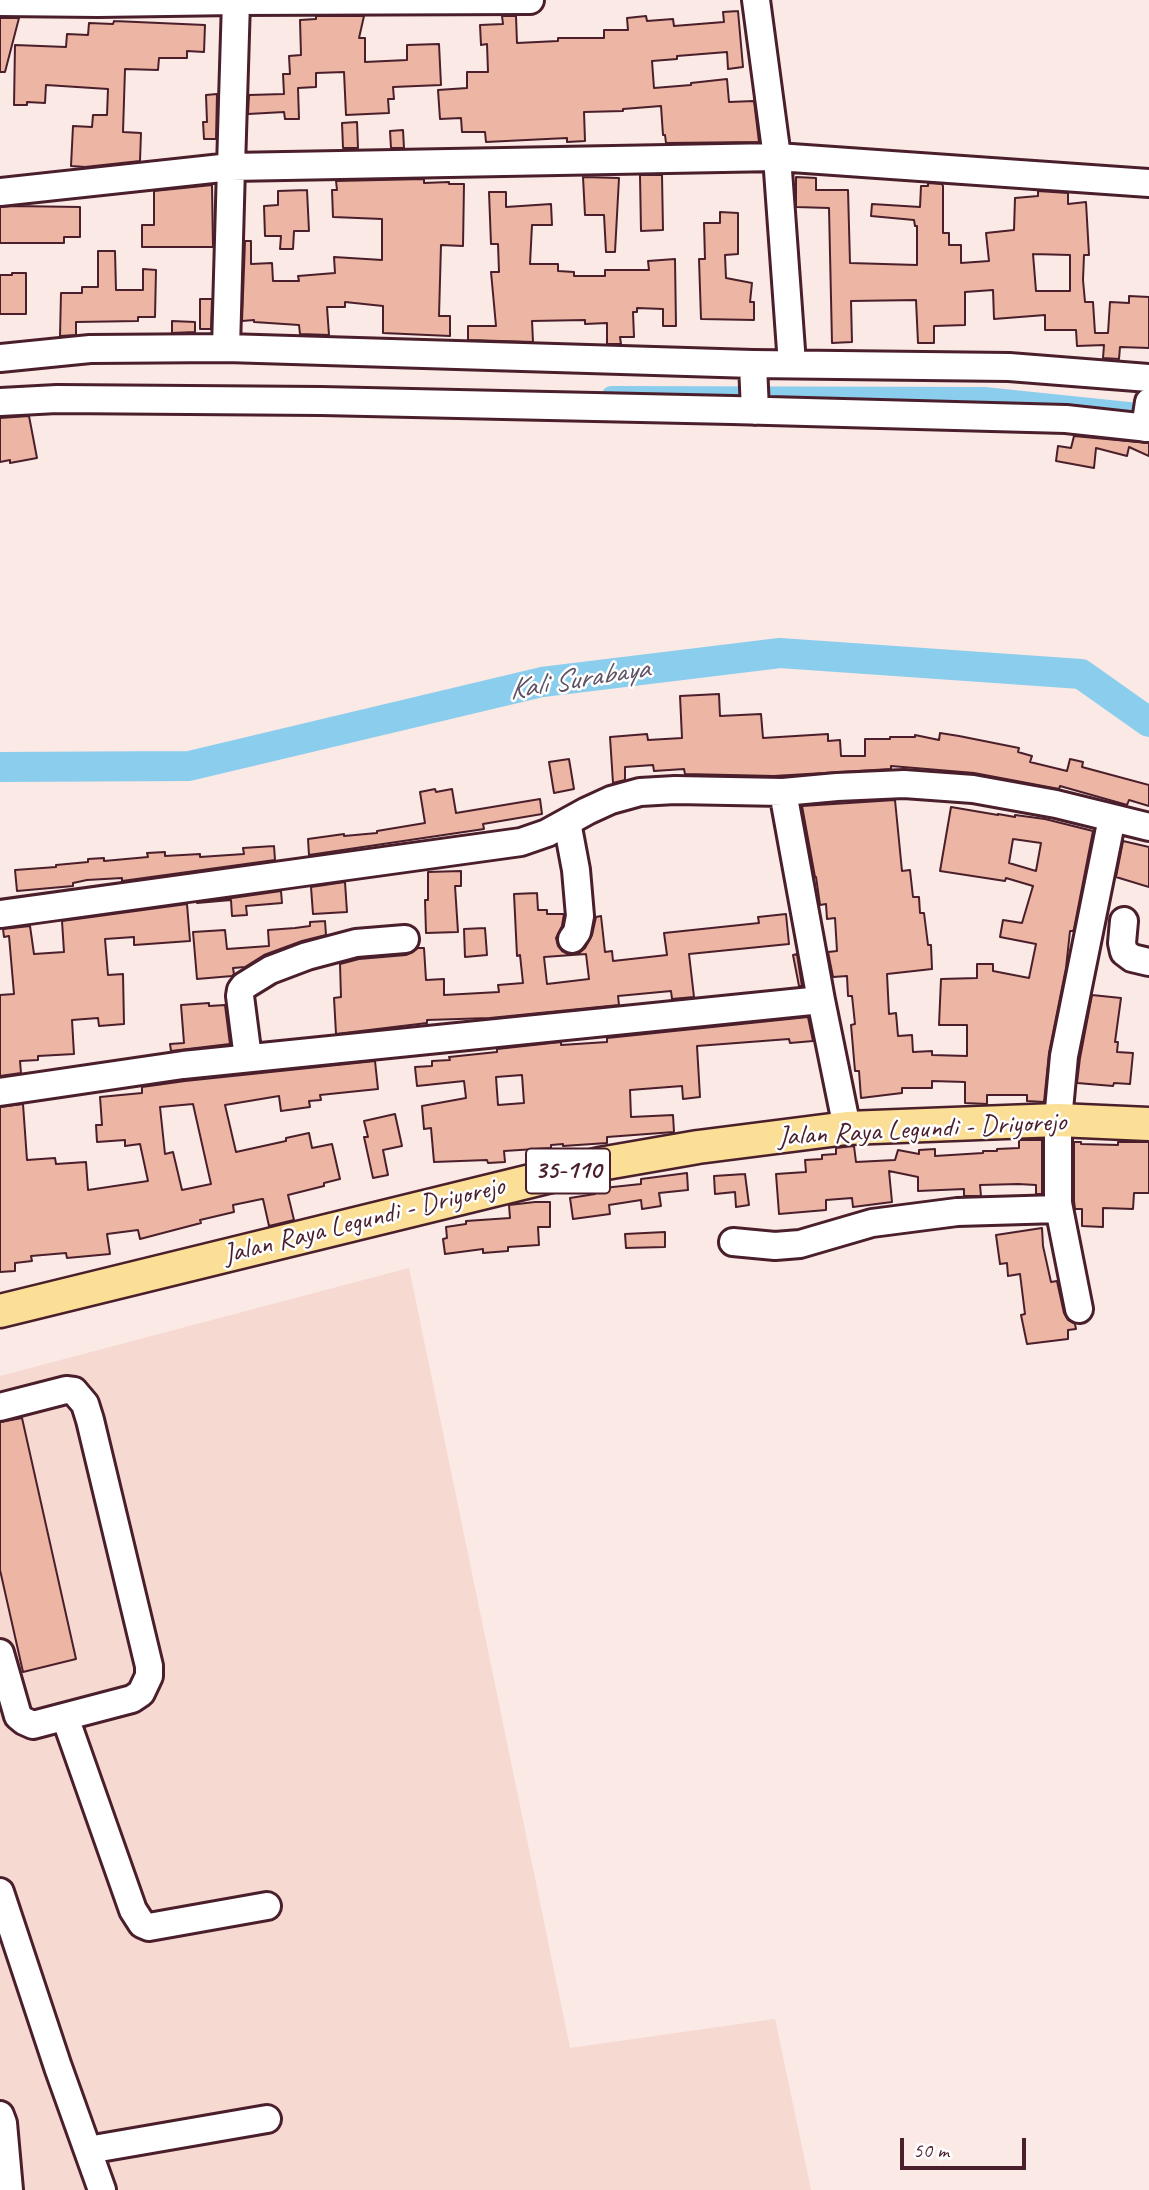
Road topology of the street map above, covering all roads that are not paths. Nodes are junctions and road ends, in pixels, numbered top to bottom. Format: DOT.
graph roads {
  1 [pos="277,0"];
  2 [pos="530,0"];
  3 [pos="756,0"];
  4 [pos="236,1"];
  5 [pos="0,2"];
  6 [pos="777,157"];
  7 [pos="231,167"];
  8 [pos="1149,183"];
  9 [pos="0,192"];
  10 [pos="226,348"];
  11 [pos="0,358"];
  12 [pos="792,365"];
  13 [pos="753,370"];
  14 [pos="1072,377"];
  15 [pos="1149,378"];
  16 [pos="0,402"];
  17 [pos="755,407"];
  18 [pos="1067,416"];
  19 [pos="1147,420"];
  20 [pos="783,792"];
  21 [pos="1112,818"];
  22 [pos="567,822"];
  23 [pos="1149,827"];
  24 [pos="0,914"];
  25 [pos="1124,921"];
  26 [pos="405,939"];
  27 [pos="572,939"];
  28 [pos="1149,962"];
  29 [pos="821,1000"];
  30 [pos="248,1058"];
  31 [pos="0,1092"];
  32 [pos="1058,1120"];
  33 [pos="1149,1124"];
  34 [pos="847,1128"];
  35 [pos="1059,1209"];
  36 [pos="733,1242"];
  37 [pos="1079,1309"];
  38 [pos="0,1311"];
  39 [pos="0,1407"];
  40 [pos="0,1653"];
  41 [pos="65,1717"];
  42 [pos="0,1892"];
  43 [pos="267,1906"];
  44 [pos="0,2115"];
  45 [pos="267,2119"];
  46 [pos="88,2150"];
  47 [pos="9,2190"];
  48 [pos="102,2190"];
  1 -- 2 [label="street"];
  1 -- 4 [label="street"];
  3 -- 6 [label="street"];
  4 -- 5 [label="street"];
  4 -- 7 [label="street"];
  6 -- 7 [label="street"];
  6 -- 8 [label="street"];
  6 -- 12 [label="street"];
  7 -- 9 [label="street"];
  7 -- 10 [label="street"];
  10 -- 11 [label="street"];
  10 -- 13 [label="street"];
  12 -- 13 [label="street"];
  12 -- 14 [label="street"];
  13 -- 17 [label="street"];
  14 -- 15 [label="street"];
  14 -- 18 [label="street"];
  16 -- 17 [label="street"];
  17 -- 18 [label="street"];
  18 -- 19 [label="street"];
  20 -- 21 [label="street"];
  20 -- 22 [label="street"];
  20 -- 29 [label="street"];
  21 -- 23 [label="street"];
  21 -- 32 [label="street"];
  22 -- 24 [label="street"];
  22 -- 27 [label="street"];
  25 -- 28 [label="street"];
  26 -- 30 [label="street"];
  29 -- 30 [label="street"];
  29 -- 34 [label="street"];
  30 -- 31 [label="street"];
  32 -- 33 [label="main road, Jalan Raya Legundi - Driyorejo / 35-110"];
  32 -- 34 [label="main road, Jalan Raya Legundi - Driyorejo / 35-110"];
  32 -- 35 [label="street"];
  34 -- 38 [label="main road, Jalan Raya Legundi - Driyorejo / 35-110"];
  35 -- 36 [label="street"];
  35 -- 37 [label="street"];
  39 -- 41 [label="street"];
  40 -- 41 [label="street"];
  41 -- 43 [label="street"];
  42 -- 46 [label="street"];
  44 -- 47 [label="street"];
  45 -- 46 [label="street"];
  46 -- 48 [label="street"];
}
